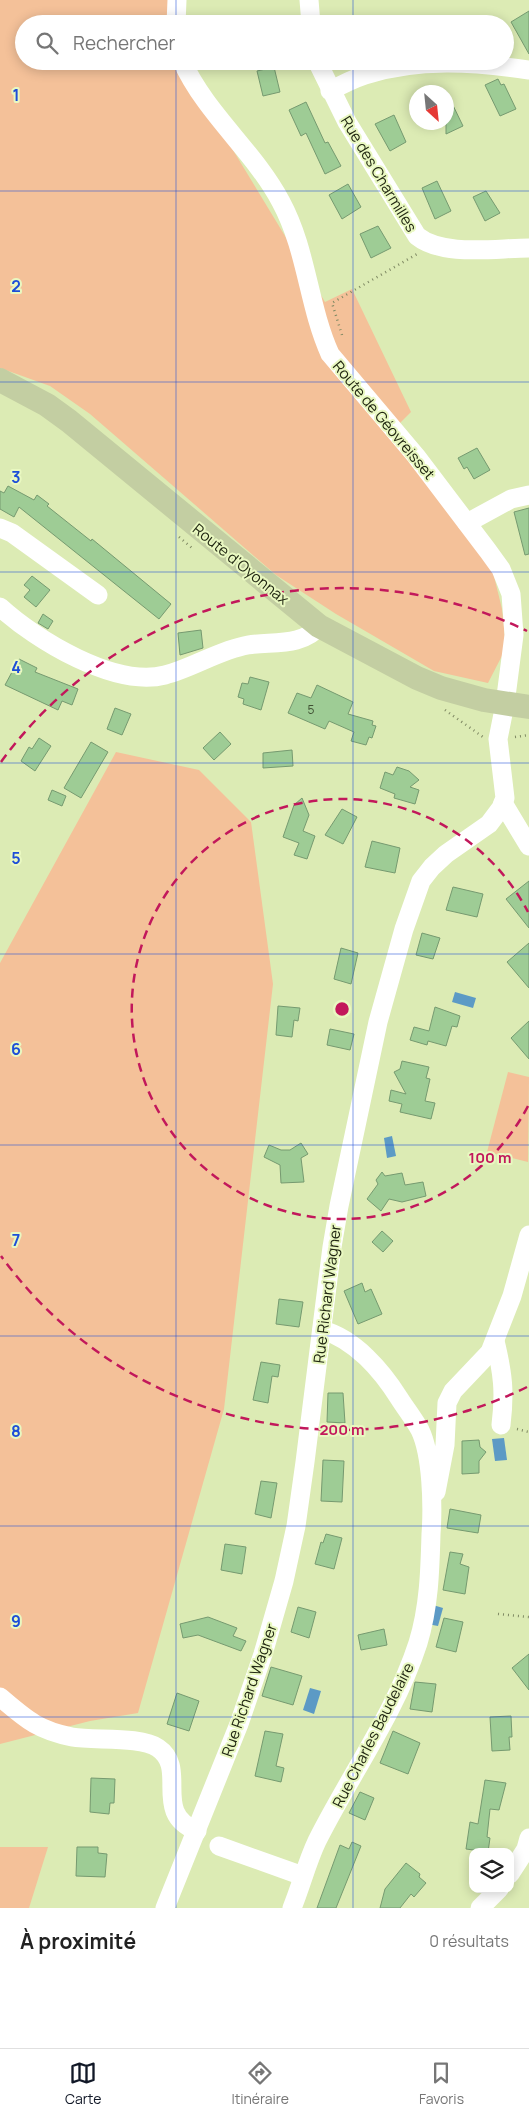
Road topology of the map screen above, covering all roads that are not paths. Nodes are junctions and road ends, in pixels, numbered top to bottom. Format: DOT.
graph roads {
  1 [pos="177,0"];
  2 [pos="309,0"];
  3 [pos="176,15"];
  4 [pos="310,15"];
  5 [pos="514,68"];
  6 [pos="187,70"];
  7 [pos="321,70"];
  8 [pos="388,70"];
  9 [pos="529,70"];
  10 [pos="330,91"];
  11 [pos="529,248"];
  12 [pos="0,380"];
  13 [pos="529,495"];
  14 [pos="467,523"];
  15 [pos="0,528"];
  16 [pos="98,594"];
  17 [pos="2,616"];
  18 [pos="319,626"];
  19 [pos="520,652"];
  20 [pos="505,704"];
  21 [pos="529,707"];
  22 [pos="503,803"];
  23 [pos="529,846"];
  24 [pos="529,1235"];
  25 [pos="322,1330"];
  26 [pos="495,1341"];
  27 [pos="501,1426"];
  28 [pos="432,1507"];
  29 [pos="0,1698"];
  30 [pos="197,1831"];
  31 [pos="529,1838"];
  32 [pos="219,1846"];
  33 [pos="514,1868"];
  34 [pos="303,1876"];
  35 [pos="495,1893"];
  36 [pos="165,1908"];
  37 [pos="292,1908"];
  38 [pos="464,1908"];
  39 [pos="470,1908"];
  40 [pos="480,1908"];
  1 -- 3 [label="street"];
  2 -- 4 [label="street"];
  5 -- 9 [label="street"];
  6 -- 14 [label="street, Route de Géovreisset"];
  7 -- 10 [label="street, Rue des Charmilles"];
  8 -- 10 [label="street"];
  10 -- 11 [label="street, Rue des Charmilles"];
  12 -- 18 [label="main road, Route d'Oyonnax"];
  13 -- 14 [label="street"];
  14 -- 19 [label="street, Route de Géovreisset"];
  15 -- 16 [label="street"];
  17 -- 18 [label="street"];
  18 -- 20 [label="main road, Route d'Oyonnax"];
  19 -- 20 [label="street, Route de Géovreisset"];
  20 -- 21 [label="main road, Route d'Oyonnax"];
  20 -- 22 [label="street"];
  22 -- 23 [label="street"];
  22 -- 25 [label="street, Rue Richard Wagner"];
  24 -- 26 [label="street"];
  25 -- 28 [label="street, Rue Charles Baudelaire"];
  25 -- 30 [label="street, Rue Richard Wagner"];
  26 -- 27 [label="street"];
  26 -- 28 [label="street"];
  28 -- 34 [label="street, Rue Charles Baudelaire"];
  29 -- 30 [label="street"];
  30 -- 36 [label="street, Rue Richard Wagner"];
  31 -- 33 [label="street"];
  32 -- 34 [label="street"];
  34 -- 37 [label="street, Rue Charles Baudelaire"];
  35 -- 40 [label="street"];
  38 -- 39 [label="street"];
}
